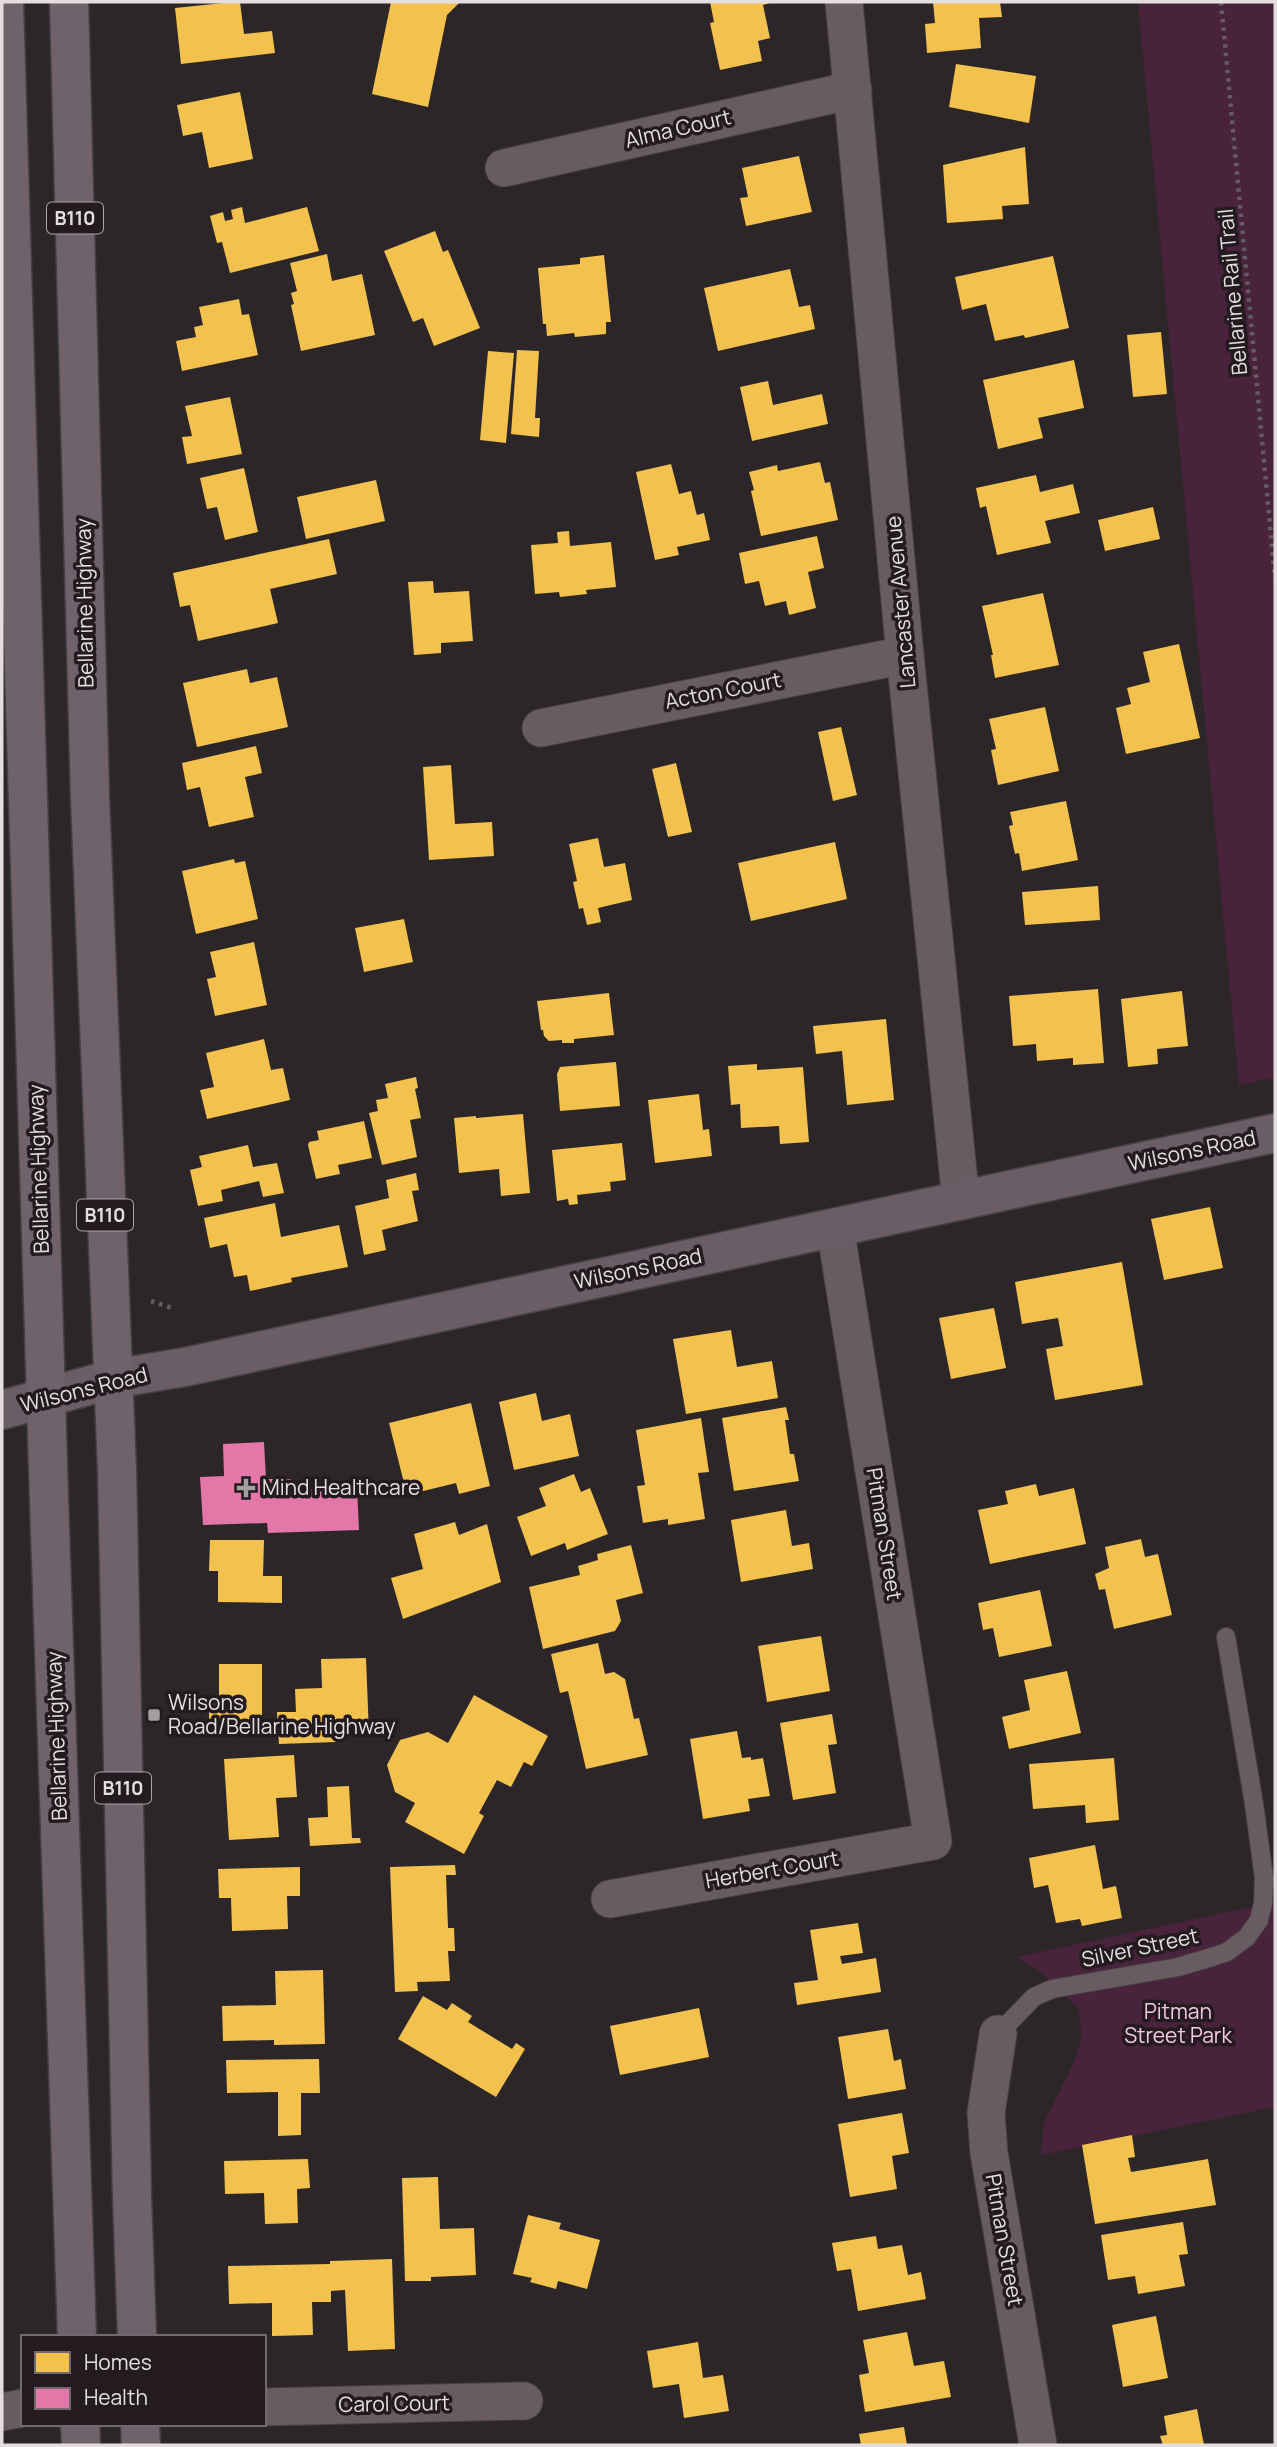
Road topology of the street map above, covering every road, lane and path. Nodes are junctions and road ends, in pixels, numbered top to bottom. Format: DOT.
graph roads {
  1 [pos="5,2"];
  2 [pos="69,2"];
  3 [pos="844,2"];
  4 [pos="1222,2"];
  5 [pos="853,90"];
  6 [pos="504,169"];
  7 [pos="7,304"];
  8 [pos="1275,579"];
  9 [pos="905,655"];
  10 [pos="541,728"];
  11 [pos="1275,1133"];
  12 [pos="961,1201"];
  13 [pos="835,1227"];
  14 [pos="151,1301"];
  15 [pos="172,1308"];
  16 [pos="112,1379"];
  17 [pos="46,1398"];
  18 [pos="2,1410"];
  19 [pos="1226,1637"];
  20 [pos="933,1841"];
  21 [pos="610,1899"];
  22 [pos="998,2034"];
  23 [pos="77,2335"];
  24 [pos="137,2335"];
  25 [pos="524,2401"];
  26 [pos="266,2407"];
  27 [pos="21,2408"];
  28 [pos="2,2412"];
  29 [pos="80,2426"];
  30 [pos="140,2426"];
  31 [pos="81,2445"];
  32 [pos="141,2445"];
  33 [pos="1038,2445"];
  1 -- 7 [label="highway, Bellarine Highway"];
  2 -- 16 [label="highway, Bellarine Highway / B110"];
  3 -- 5 [label="street, Lancaster Avenue"];
  4 -- 8 [label="path, Bellarine Rail Trail"];
  5 -- 6 [label="street, Alma Court"];
  5 -- 9 [label="street, Lancaster Avenue"];
  7 -- 17 [label="highway, Bellarine Highway"];
  9 -- 10 [label="street, Acton Court"];
  9 -- 12 [label="street, Lancaster Avenue"];
  11 -- 12 [label="street, Wilsons Road"];
  12 -- 13 [label="street, Wilsons Road"];
  13 -- 16 [label="street, Wilsons Road"];
  13 -- 20 [label="street, Pitman Street"];
  14 -- 15 [label="path"];
  16 -- 17 [label="street, Wilsons Road"];
  16 -- 24 [label="highway, Bellarine Highway / B110"];
  17 -- 18 [label="street, Wilsons Road"];
  17 -- 23 [label="highway, Bellarine Highway"];
  19 -- 22 [label="lane, Silver Street"];
  20 -- 21 [label="street, Herbert Court"];
  22 -- 33 [label="street, Pitman Street"];
  25 -- 26 [label="street, Carol Court"];
  27 -- 28 [label="street"];
  29 -- 31 [label="highway"];
  30 -- 32 [label="highway"];
}
